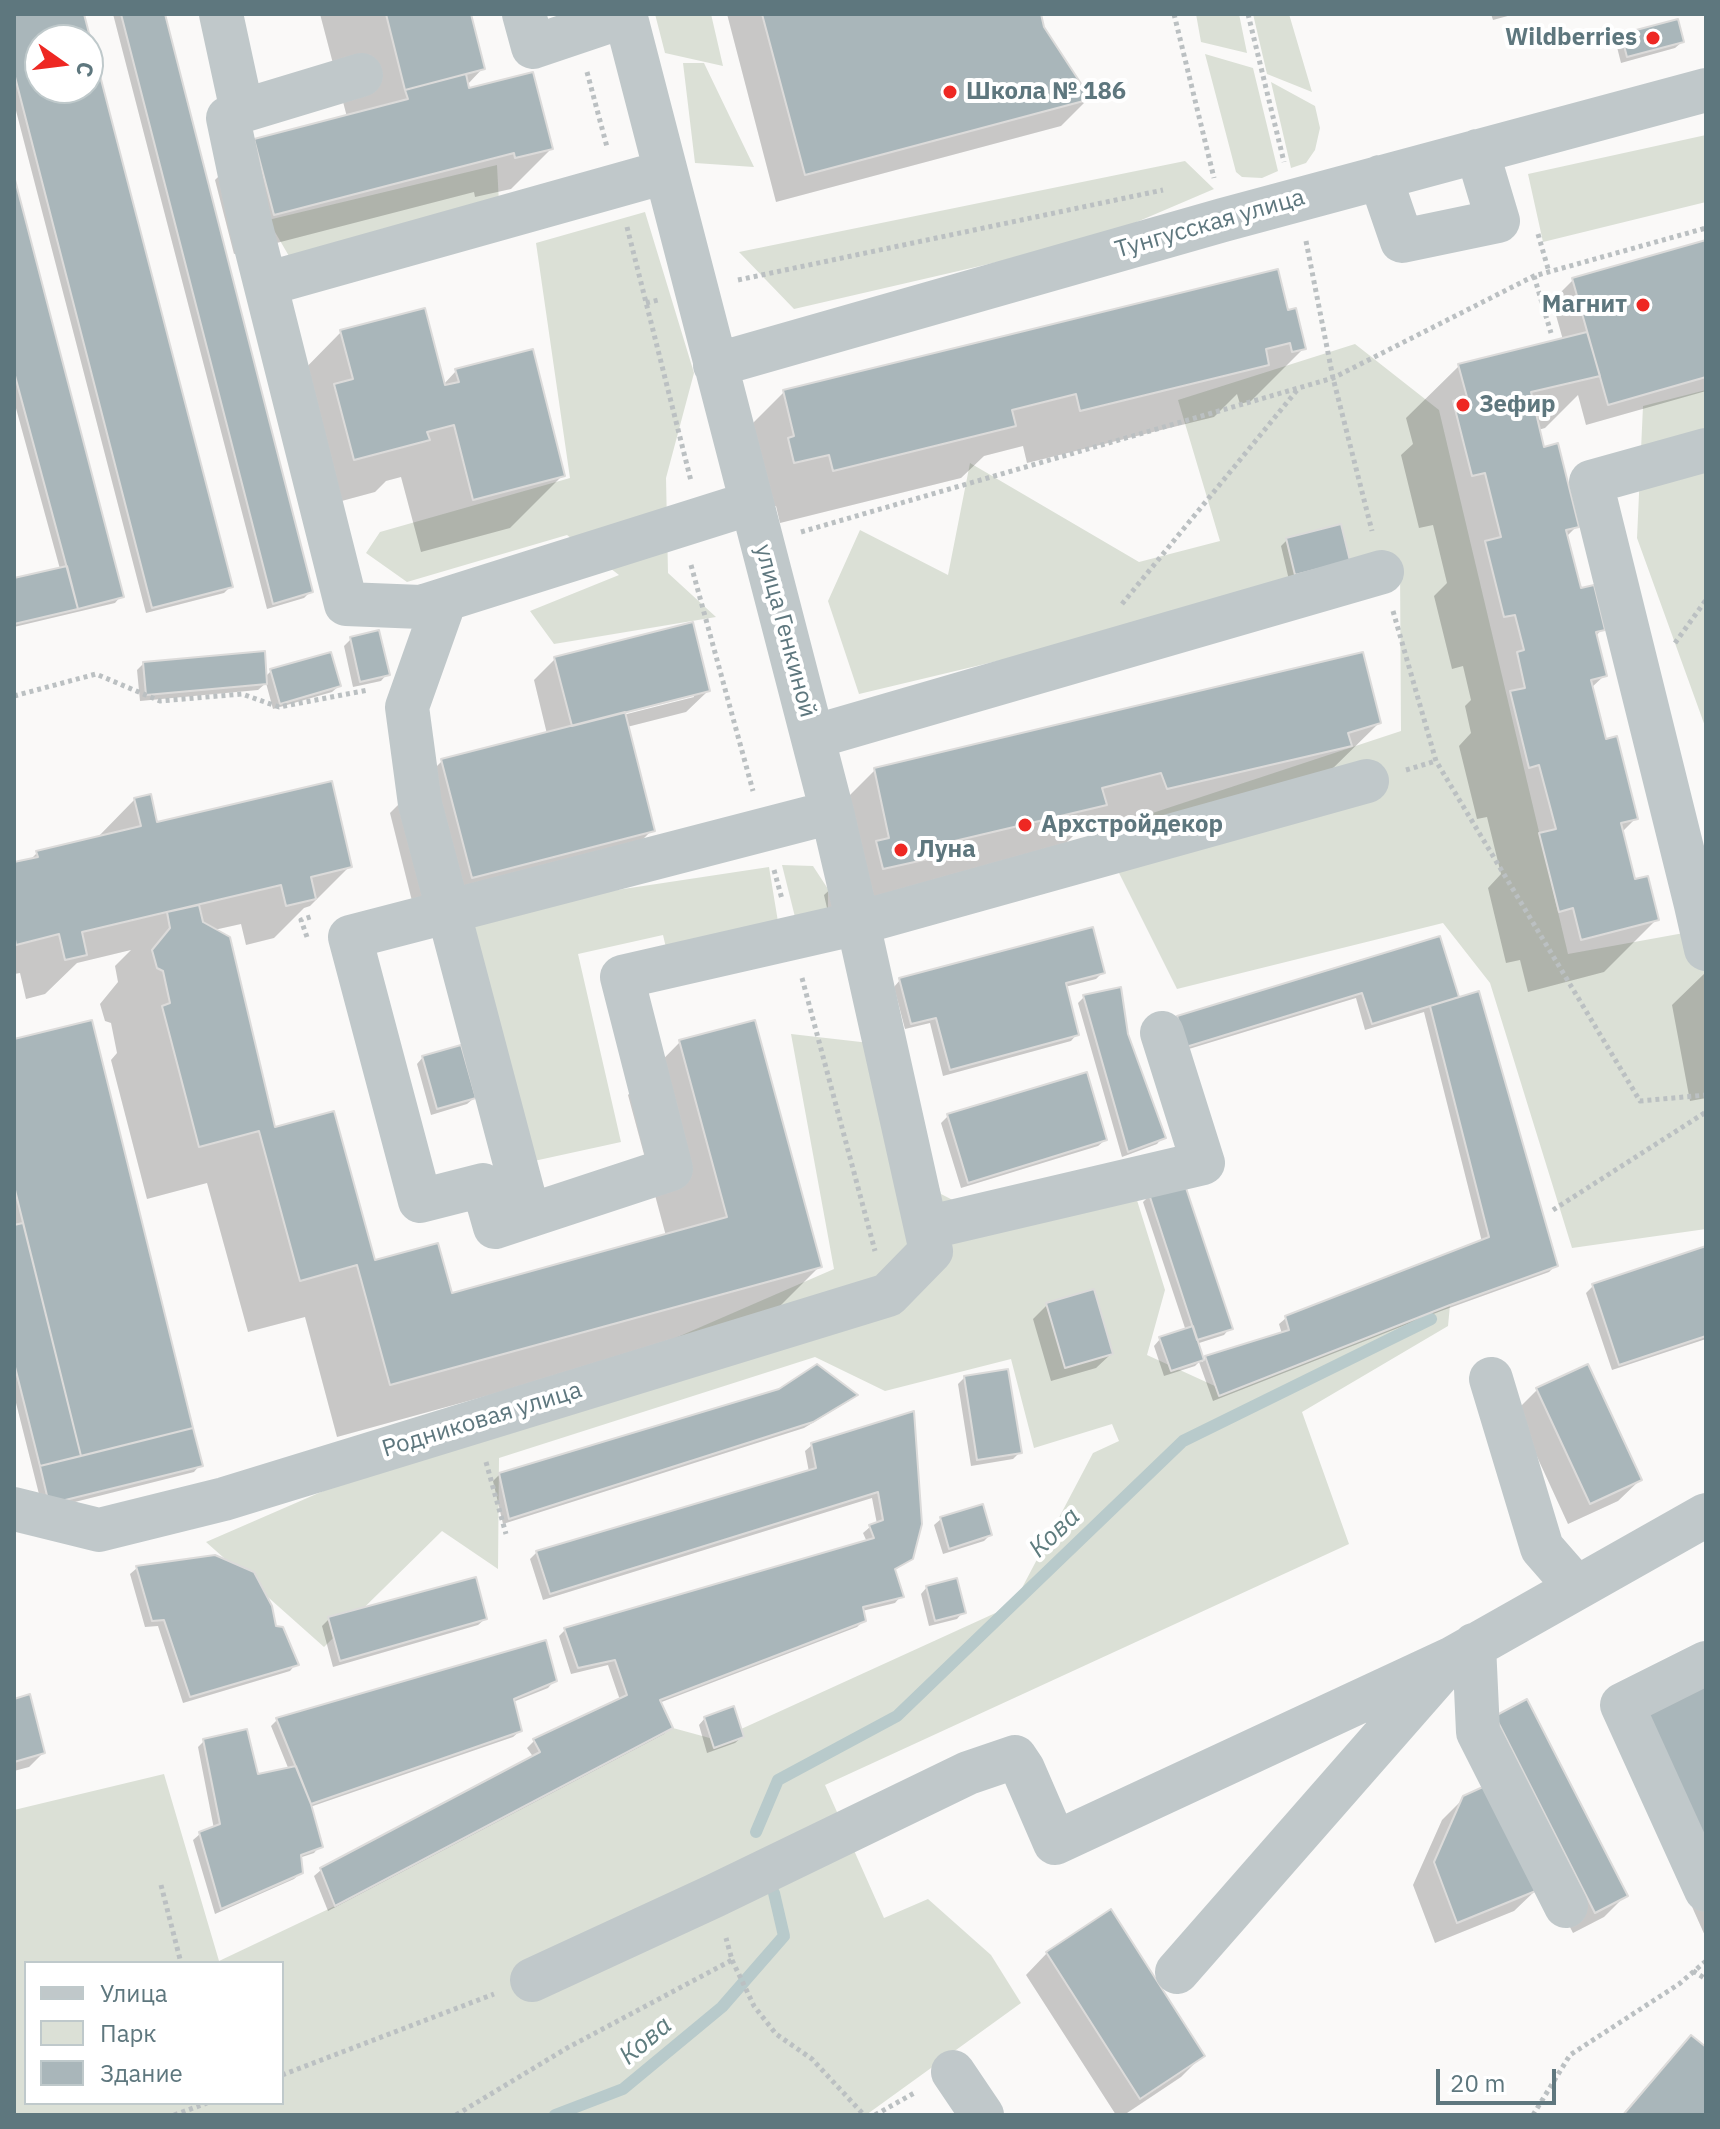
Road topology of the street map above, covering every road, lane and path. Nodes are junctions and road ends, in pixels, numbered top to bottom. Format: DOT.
graph roads {
  1 [pos="221,14"];
  2 [pos="524,14"];
  3 [pos="1174,14"];
  4 [pos="1248,14"];
  5 [pos="625,15"];
  6 [pos="577,32"];
  7 [pos="361,75"];
  8 [pos="1706,90"];
  9 [pos="242,111"];
  10 [pos="1477,151"];
  11 [pos="665,172"];
  12 [pos="1380,177"];
  13 [pos="1216,183"];
  14 [pos="617,185"];
  15 [pos="1174,187"];
  16 [pos="1294,201"];
  17 [pos="1706,228"];
  18 [pos="1534,276"];
  19 [pos="266,284"];
  20 [pos="696,290"];
  21 [pos="646,303"];
  22 [pos="1551,333"];
  23 [pos="715,365"];
  24 [pos="1333,378"];
  25 [pos="1298,388"];
  26 [pos="1706,450"];
  27 [pos="700,519"];
  28 [pos="756,523"];
  29 [pos="1382,572"];
  30 [pos="445,600"];
  31 [pos="1706,600"];
  32 [pos="1675,643"];
  33 [pos="1098,654"];
  34 [pos="14,696"];
  35 [pos="407,707"];
  36 [pos="813,737"];
  37 [pos="1367,781"];
  38 [pos="832,812"];
  39 [pos="1701,903"];
  40 [pos="449,911"];
  41 [pos="858,923"];
  42 [pos="1706,949"];
  43 [pos="1162,1033"];
  44 [pos="1706,1095"];
  45 [pos="1706,1112"];
  46 [pos="1553,1210"];
  47 [pos="529,1216"];
  48 [pos="928,1239"];
  49 [pos="1491,1379"];
  50 [pos="474,1422"];
  51 [pos="14,1509"];
  52 [pos="1706,1515"];
  53 [pos="506,1534"];
  54 [pos="1576,1587"];
  55 [pos="1463,1652"];
  56 [pos="1706,1663"];
  57 [pos="161,1885"];
  58 [pos="1706,1890"];
  59 [pos="714,1896"];
  60 [pos="1566,1906"];
  61 [pos="732,1960"];
  62 [pos="180,1961"];
  63 [pos="1706,1961"];
  64 [pos="1693,1971"];
  65 [pos="1177,1972"];
  66 [pos="1706,1979"];
  67 [pos="532,1980"];
  68 [pos="953,2072"];
  69 [pos="284,2074"];
  70 [pos="202,2105"];
  71 [pos="174,2115"];
  72 [pos="456,2115"];
  73 [pos="864,2115"];
  74 [pos="982,2115"];
  75 [pos="1533,2115"];
  1 -- 9 [label="street"];
  2 -- 6 [label="street"];
  3 -- 13 [label="path"];
  4 -- 16 [label="path"];
  5 -- 6 [label="street"];
  5 -- 11 [label="street, улица Генкиной"];
  6 -- 14 [label="path"];
  7 -- 9 [label="street"];
  8 -- 10 [label="street, Тунгусская улица"];
  9 -- 19 [label="street"];
  10 -- 12 [label="street, Тунгусская улица"];
  10 -- 12 [label="street"];
  11 -- 14 [label="street"];
  11 -- 20 [label="street, улица Генкиной"];
  12 -- 16 [label="street, Тунгусская улица"];
  14 -- 19 [label="street"];
  14 -- 21 [label="path"];
  15 -- 20 [label="path"];
  16 -- 23 [label="street, Тунгусская улица"];
  16 -- 24 [label="path"];
  17 -- 18 [label="path"];
  18 -- 22 [label="path"];
  18 -- 24 [label="path"];
  19 -- 30 [label="street"];
  20 -- 21 [label="path"];
  20 -- 23 [label="street, улица Генкиной"];
  21 -- 27 [label="path"];
  23 -- 28 [label="street, улица Генкиной"];
  24 -- 25 [label="path"];
  24 -- 29 [label="path"];
  25 -- 28 [label="path"];
  25 -- 33 [label="path"];
  26 -- 39 [label="street"];
  27 -- 28 [label="street"];
  27 -- 30 [label="street"];
  28 -- 36 [label="street, улица Генкиной"];
  29 -- 33 [label="street"];
  29 -- 44 [label="path"];
  30 -- 35 [label="street"];
  31 -- 32 [label="path"];
  33 -- 36 [label="street"];
  34 -- 35 [label="path"];
  35 -- 40 [label="street"];
  36 -- 38 [label="street, улица Генкиной"];
  37 -- 41 [label="street"];
  38 -- 40 [label="street"];
  38 -- 41 [label="street, улица Генкиной"];
  39 -- 42 [label="street"];
  40 -- 47 [label="street"];
  40 -- 47 [label="street"];
  41 -- 47 [label="street"];
  41 -- 48 [label="street, улица Генкиной"];
  43 -- 48 [label="street"];
  45 -- 46 [label="path"];
  48 -- 50 [label="street, Родниковая улица"];
  49 -- 54 [label="street"];
  50 -- 51 [label="street, Родниковая улица"];
  50 -- 53 [label="path"];
  52 -- 54 [label="street"];
  54 -- 55 [label="street"];
  55 -- 59 [label="street"];
  55 -- 60 [label="street"];
  55 -- 65 [label="street"];
  56 -- 58 [label="street"];
  57 -- 62 [label="path"];
  59 -- 61 [label="path"];
  59 -- 67 [label="street"];
  61 -- 72 [label="path"];
  61 -- 73 [label="path"];
  63 -- 64 [label="path"];
  64 -- 66 [label="path"];
  64 -- 75 [label="path"];
  67 -- 69 [label="path"];
  68 -- 74 [label="street"];
  70 -- 71 [label="path"];
}
